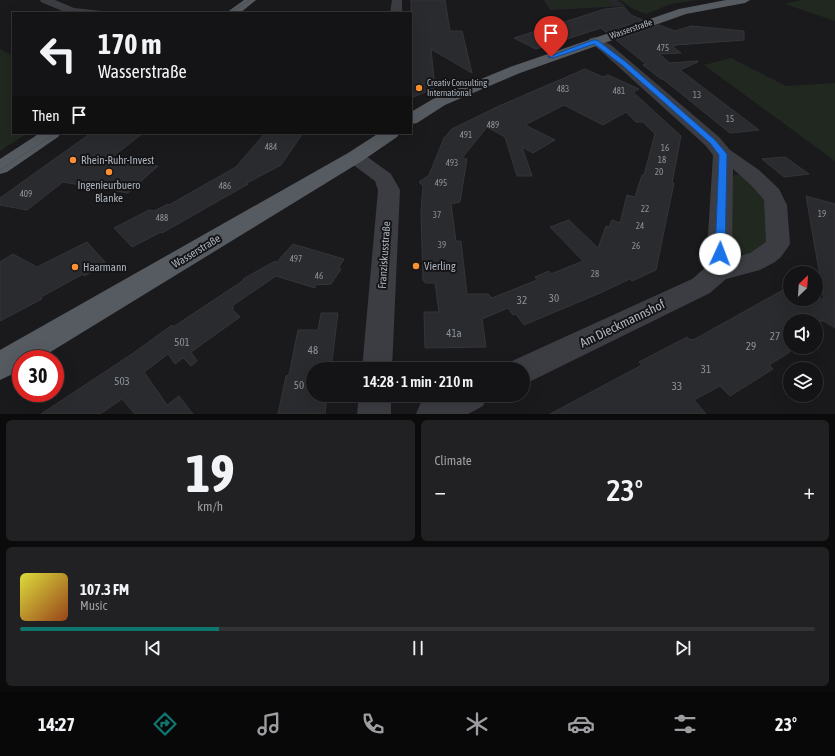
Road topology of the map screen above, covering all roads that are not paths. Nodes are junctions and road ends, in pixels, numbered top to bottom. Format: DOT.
graph roads {
  1 [pos="45,0"];
  2 [pos="251,0"];
  3 [pos="397,0"];
  4 [pos="745,0"];
  5 [pos="90,3"];
  6 [pos="72,11"];
  7 [pos="85,12"];
  8 [pos="233,12"];
  9 [pos="396,12"];
  10 [pos="595,42"];
  11 [pos="413,116"];
  12 [pos="51,134"];
  13 [pos="390,134"];
  14 [pos="723,154"];
  15 [pos="356,157"];
  16 [pos="0,168"];
  17 [pos="718,271"];
  18 [pos="377,362"];
  19 [pos="0,366"];
  20 [pos="530,368"];
  21 [pos="375,402"];
  22 [pos="458,402"];
  23 [pos="374,414"];
  24 [pos="433,414"];
  1 -- 6 [label="street"];
  2 -- 8 [label="main road"];
  3 -- 9 [label="street"];
  4 -- 10 [label="main road, Wasserstraße"];
  5 -- 6 [label="street"];
  6 -- 7 [label="street"];
  10 -- 11 [label="main road, Wasserstraße"];
  10 -- 14 [label="street, Am Dieckmannshof"];
  12 -- 16 [label="main road"];
  13 -- 15 [label="main road, Wasserstraße"];
  14 -- 17 [label="street"];
  14 -- 17 [label="street, Am Dieckmannshof"];
  15 -- 18 [label="street, Franziskusstraße"];
  15 -- 19 [label="main road, Wasserstraße"];
  17 -- 20 [label="street, Am Dieckmannshof"];
  21 -- 23 [label="street"];
  22 -- 24 [label="street"];
}
